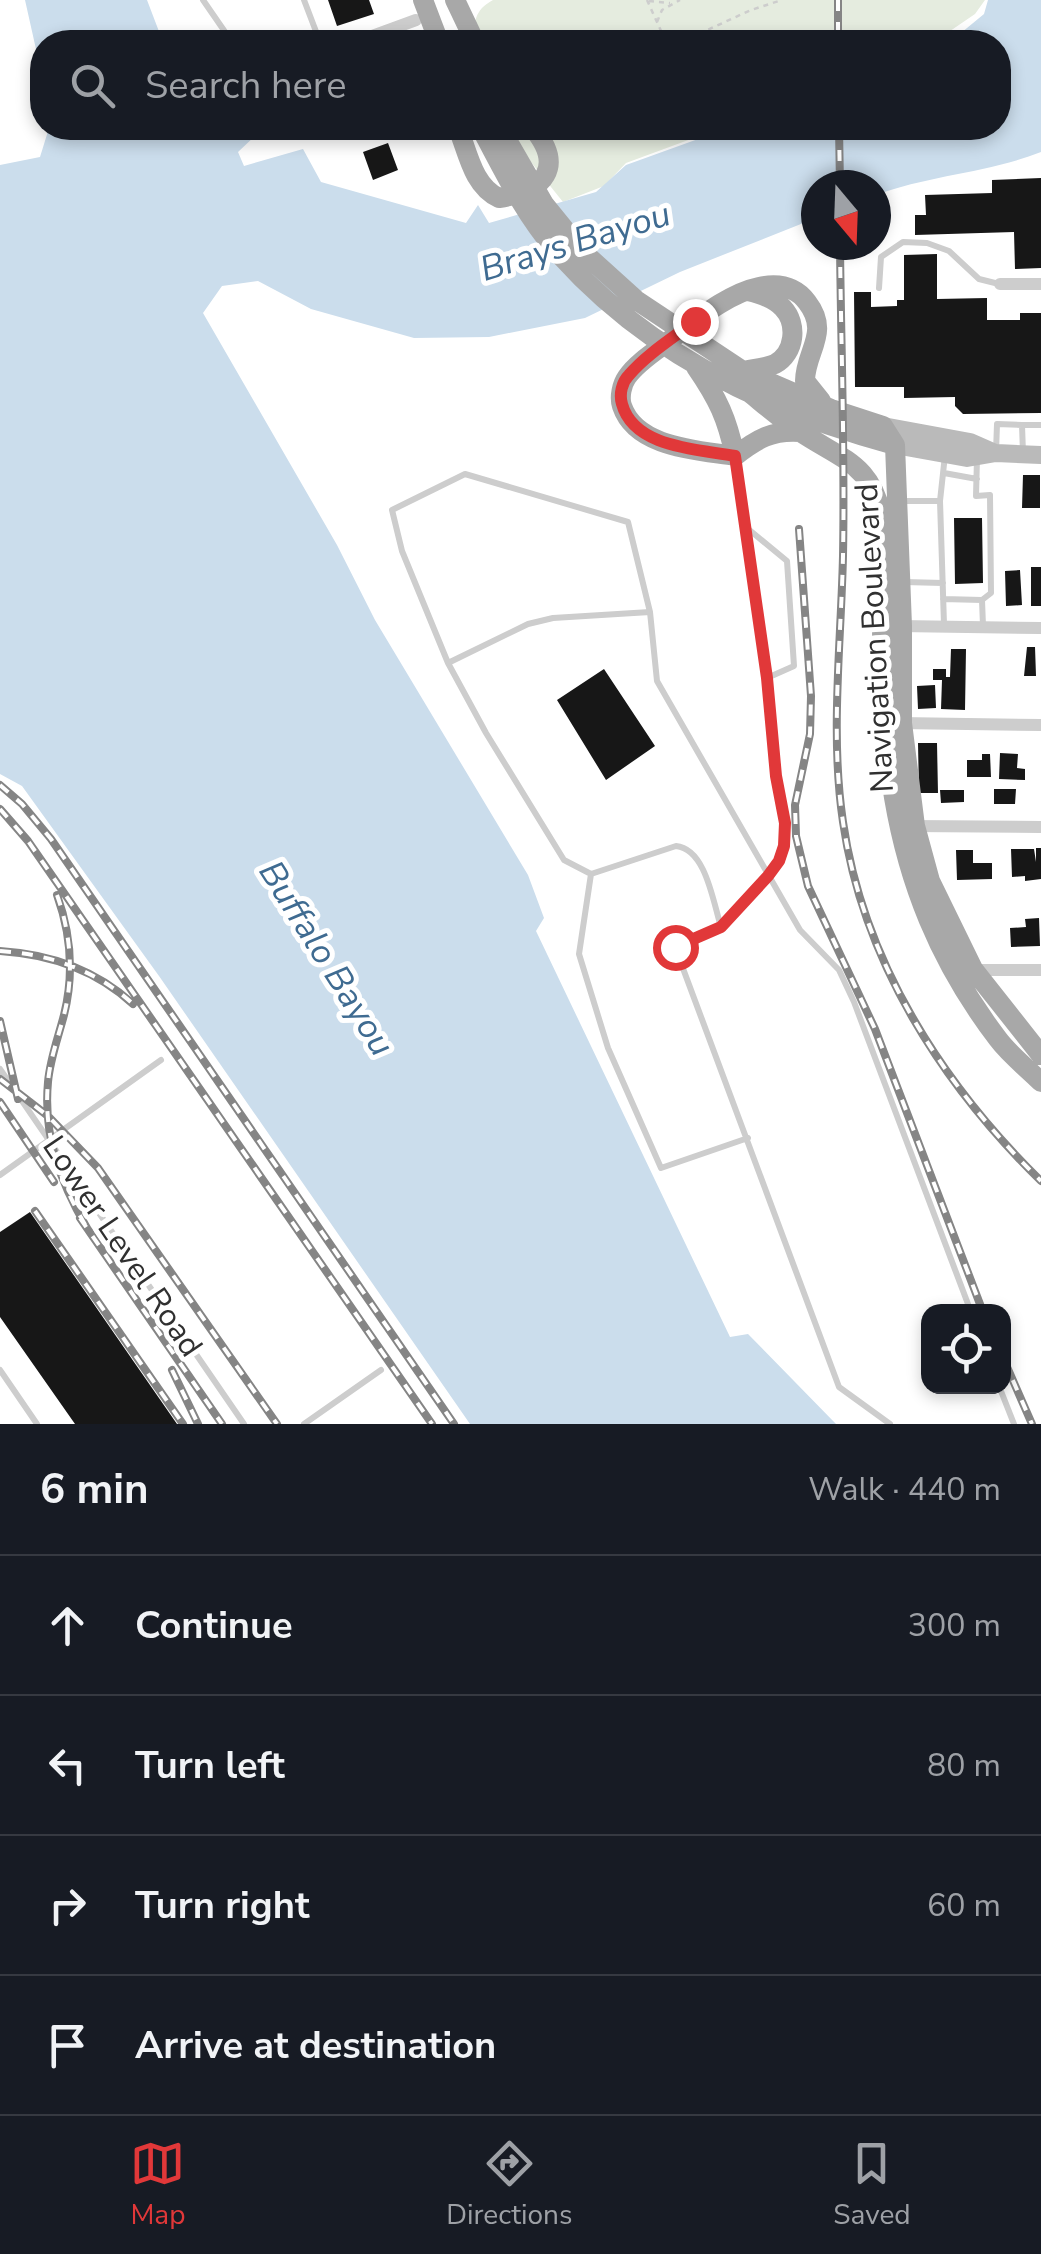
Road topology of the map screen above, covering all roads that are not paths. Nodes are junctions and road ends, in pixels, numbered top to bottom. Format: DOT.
graph roads {
  1 [pos="204,0"];
  2 [pos="304,0"];
  3 [pos="459,2"];
  4 [pos="417,7"];
  5 [pos="224,30"];
  6 [pos="315,30"];
  7 [pos="377,30"];
  8 [pos="432,30"];
  9 [pos="460,30"];
  10 [pos="471,30"];
  11 [pos="463,140"];
  12 [pos="543,140"];
  13 [pos="502,143"];
  14 [pos="1000,284"];
  15 [pos="1041,284"];
  16 [pos="879,288"];
  17 [pos="746,291"];
  18 [pos="692,356"];
  19 [pos="743,371"];
  20 [pos="750,393"];
  21 [pos="830,409"];
  22 [pos="1022,425"];
  23 [pos="1041,425"];
  24 [pos="882,426"];
  25 [pos="800,432"];
  26 [pos="895,445"];
  27 [pos="987,455"];
  28 [pos="1032,455"];
  29 [pos="735,456"];
  30 [pos="944,464"];
  31 [pos="977,479"];
  32 [pos="897,500"];
  33 [pos="940,501"];
  34 [pos="747,528"];
  35 [pos="900,582"];
  36 [pos="942,583"];
  37 [pos="943,599"];
  38 [pos="982,600"];
  39 [pos="650,612"];
  40 [pos="892,626"];
  41 [pos="944,627"];
  42 [pos="983,628"];
  43 [pos="1041,628"];
  44 [pos="448,663"];
  45 [pos="767,678"];
  46 [pos="892,723"];
  47 [pos="1041,725"];
  48 [pos="906,826"];
  49 [pos="1041,827"];
  50 [pos="591,874"];
  51 [pos="768,876"];
  52 [pos="721,927"];
  53 [pos="963,970"];
  54 [pos="1041,970"];
  55 [pos="1041,1055"];
  56 [pos="161,1060"];
  57 [pos="0,1070"];
  58 [pos="1041,1082"];
  59 [pos="748,1138"];
  60 [pos="50,1139"];
  61 [pos="0,1176"];
  62 [pos="967,1304"];
  63 [pos="0,1370"];
  64 [pos="381,1370"];
  65 [pos="1002,1394"];
  66 [pos="38,1424"];
  67 [pos="244,1424"];
  68 [pos="304,1424"];
  69 [pos="890,1424"];
  70 [pos="1014,1424"];
  1 -- 5 [label="lane"];
  2 -- 6 [label="lane"];
  3 -- 9 [label="main road"];
  3 -- 10 [label="main road"];
  4 -- 7 [label="street"];
  4 -- 8 [label="main road"];
  11 -- 12 [label="main road"];
  13 -- 18 [label="main road"];
  13 -- 18 [label="main road"];
  14 -- 15 [label="street"];
  14 -- 16 [label="lane"];
  17 -- 19 [label="main road"];
  17 -- 21 [label="main road"];
  17 -- 29 [label="main road"];
  18 -- 19 [label="main road"];
  18 -- 20 [label="main road"];
  18 -- 29 [label="main road"];
  19 -- 21 [label="main road"];
  20 -- 25 [label="main road, Navigation Boulevard"];
  20 -- 26 [label="main road"];
  21 -- 24 [label="main road"];
  22 -- 23 [label="lane"];
  22 -- 27 [label="lane"];
  22 -- 28 [label="lane"];
  24 -- 26 [label="main road, Navigation Boulevard"];
  24 -- 27 [label="main road"];
  25 -- 29 [label="main road"];
  25 -- 40 [label="main road, Navigation Boulevard"];
  26 -- 30 [label="main road"];
  26 -- 32 [label="main road, Navigation Boulevard"];
  27 -- 28 [label="main road"];
  27 -- 30 [label="main road"];
  27 -- 31 [label="lane"];
  29 -- 34 [label="lane"];
  30 -- 31 [label="lane"];
  30 -- 33 [label="lane"];
  31 -- 38 [label="lane"];
  32 -- 33 [label="lane"];
  32 -- 35 [label="main road, Navigation Boulevard"];
  33 -- 36 [label="lane"];
  34 -- 45 [label="lane"];
  34 -- 45 [label="lane"];
  35 -- 36 [label="lane"];
  35 -- 40 [label="main road, Navigation Boulevard"];
  36 -- 37 [label="lane"];
  37 -- 38 [label="lane"];
  37 -- 41 [label="lane"];
  38 -- 42 [label="lane"];
  39 -- 44 [label="lane"];
  39 -- 44 [label="lane"];
  39 -- 51 [label="lane"];
  40 -- 41 [label="street"];
  40 -- 46 [label="main road, Navigation Boulevard"];
  41 -- 42 [label="street"];
  42 -- 43 [label="street"];
  44 -- 50 [label="lane"];
  45 -- 51 [label="lane"];
  46 -- 47 [label="street"];
  46 -- 48 [label="main road, Navigation Boulevard"];
  48 -- 49 [label="street"];
  48 -- 53 [label="main road, Navigation Boulevard"];
  50 -- 52 [label="lane"];
  50 -- 59 [label="lane"];
  51 -- 52 [label="lane"];
  51 -- 62 [label="lane"];
  52 -- 59 [label="lane"];
  53 -- 54 [label="street"];
  53 -- 55 [label="main road, Navigation Boulevard"];
  53 -- 58 [label="main road, Navigation Boulevard"];
  56 -- 60 [label="lane"];
  57 -- 60 [label="lane, Lower Level Road"];
  59 -- 69 [label="lane"];
  60 -- 61 [label="lane"];
  60 -- 67 [label="lane, Lower Level Road"];
  63 -- 66 [label="lane"];
  64 -- 68 [label="lane"];
  65 -- 70 [label="lane"];
}
